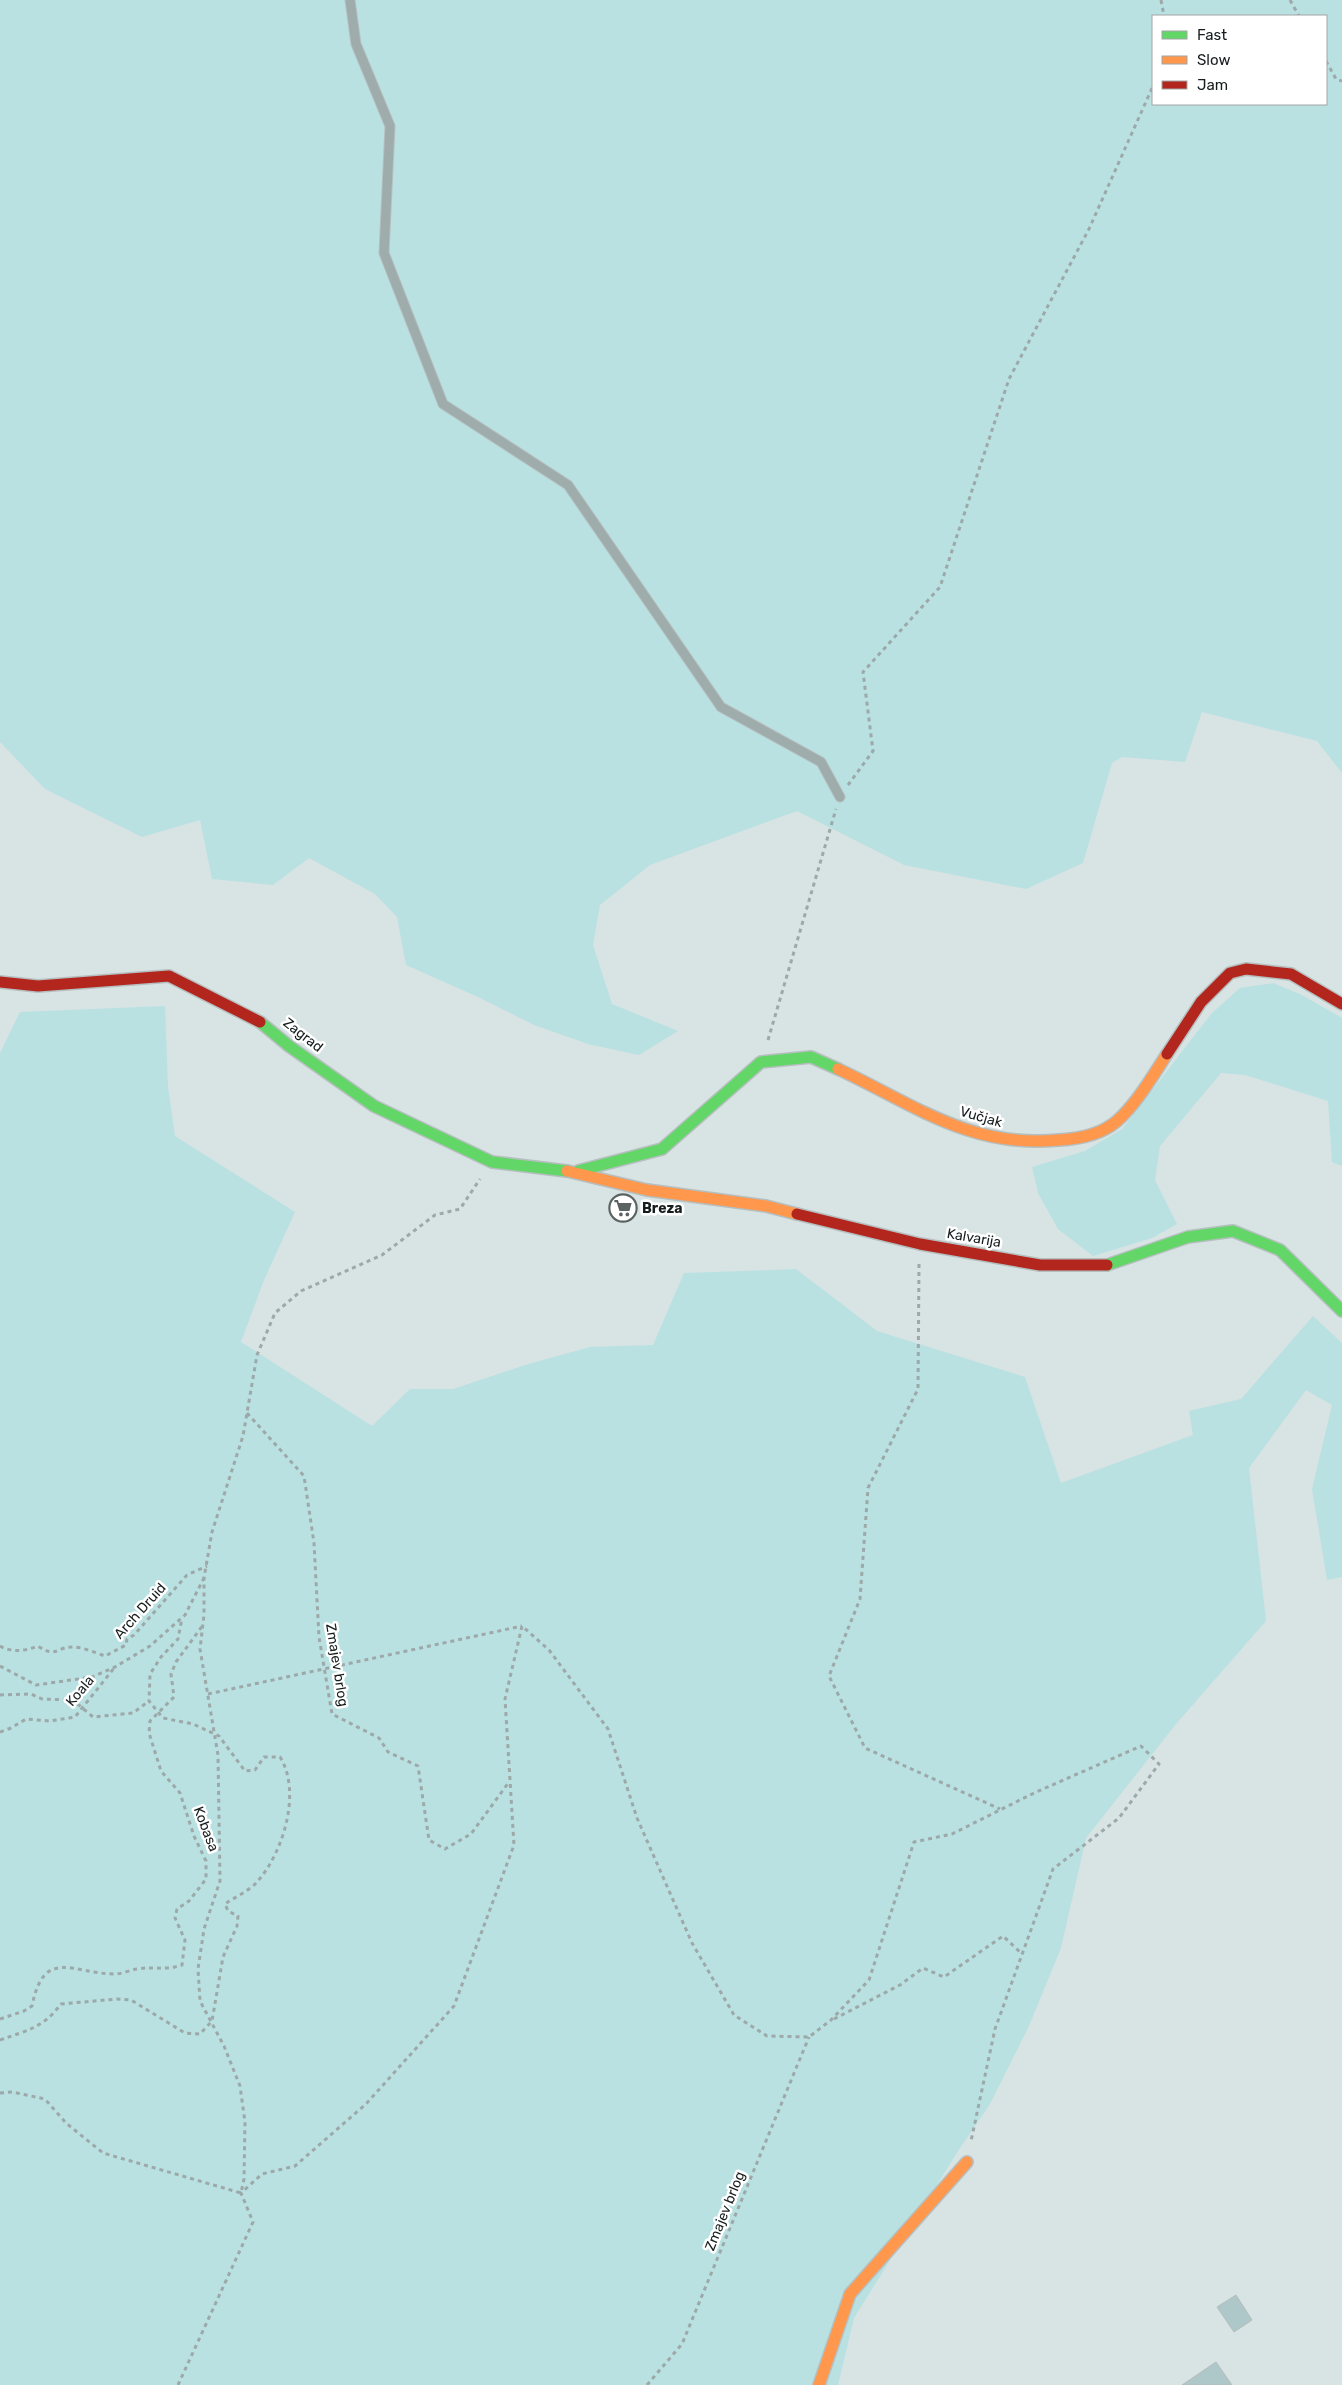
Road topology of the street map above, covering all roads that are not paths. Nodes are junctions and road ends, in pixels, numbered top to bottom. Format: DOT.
graph roads {
  1 [pos="350,0"];
  2 [pos="840,797"];
  3 [pos="0,982"];
  4 [pos="1342,1004"];
  5 [pos="575,1172"];
  6 [pos="1342,1311"];
  7 [pos="966,2162"];
  8 [pos="819,2385"];
  1 -- 2 [label="lane"];
  3 -- 5 [label="main road, Zagrad"];
  4 -- 5 [label="main road, Vučjak"];
  5 -- 6 [label="main road, Kalvarija"];
  7 -- 8 [label="main road"];
}
